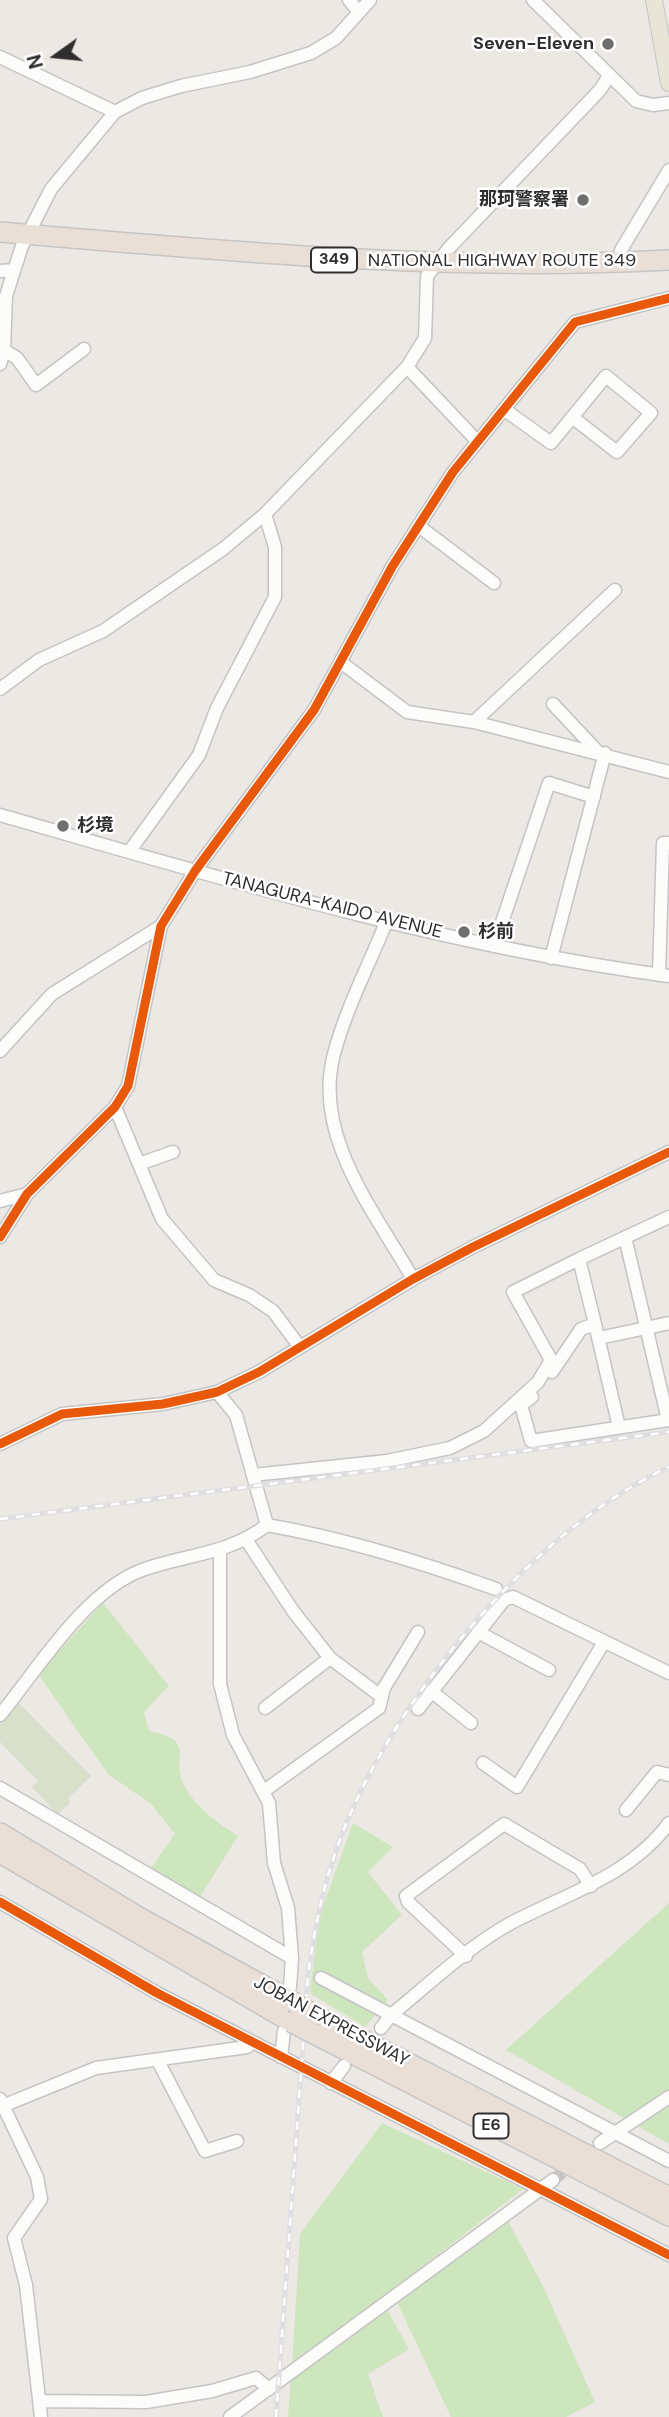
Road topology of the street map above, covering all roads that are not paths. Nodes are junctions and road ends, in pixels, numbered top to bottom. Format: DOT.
graph roads {
  1 [pos="349,0"];
  2 [pos="370,0"];
  3 [pos="533,0"];
  4 [pos="654,0"];
  5 [pos="358,11"];
  6 [pos="0,57"];
  7 [pos="609,76"];
  8 [pos="669,83"];
  9 [pos="669,103"];
  10 [pos="115,112"];
  11 [pos="669,170"];
  12 [pos="0,232"];
  13 [pos="25,240"];
  14 [pos="0,244"];
  15 [pos="669,260"];
  16 [pos="620,262"];
  17 [pos="14,270"];
  18 [pos="432,270"];
  19 [pos="0,271"];
  20 [pos="669,273"];
  21 [pos="669,298"];
  22 [pos="84,349"];
  23 [pos="4,350"];
  24 [pos="0,364"];
  25 [pos="407,367"];
  26 [pos="505,410"];
  27 [pos="572,417"];
  28 [pos="478,442"];
  29 [pos="265,514"];
  30 [pos="420,527"];
  31 [pos="494,583"];
  32 [pos="615,590"];
  33 [pos="342,663"];
  34 [pos="0,689"];
  35 [pos="553,704"];
  36 [pos="474,722"];
  37 [pos="601,752"];
  38 [pos="669,772"];
  39 [pos="594,796"];
  40 [pos="0,815"];
  41 [pos="669,843"];
  42 [pos="129,852"];
  43 [pos="195,872"];
  44 [pos="387,920"];
  45 [pos="161,926"];
  46 [pos="494,946"];
  47 [pos="551,958"];
  48 [pos="664,976"];
  49 [pos="0,1051"];
  50 [pos="115,1107"];
  51 [pos="173,1152"];
  52 [pos="669,1152"];
  53 [pos="139,1164"];
  54 [pos="27,1194"];
  55 [pos="0,1201"];
  56 [pos="669,1217"];
  57 [pos="0,1237"];
  58 [pos="625,1237"];
  59 [pos="579,1259"];
  60 [pos="413,1279"];
  61 [pos="669,1322"];
  62 [pos="595,1324"];
  63 [pos="646,1328"];
  64 [pos="599,1338"];
  65 [pos="300,1347"];
  66 [pos="217,1392"];
  67 [pos="668,1420"];
  68 [pos="619,1427"];
  69 [pos="0,1444"];
  70 [pos="253,1475"];
  71 [pos="267,1525"];
  72 [pos="247,1541"];
  73 [pos="220,1550"];
  74 [pos="496,1589"];
  75 [pos="418,1632"];
  76 [pos="478,1632"];
  77 [pos="604,1642"];
  78 [pos="330,1658"];
  79 [pos="549,1670"];
  80 [pos="669,1674"];
  81 [pos="431,1691"];
  82 [pos="382,1697"];
  83 [pos="265,1708"];
  84 [pos="418,1709"];
  85 [pos="0,1715"];
  86 [pos="471,1723"];
  87 [pos="483,1762"];
  88 [pos="669,1775"];
  89 [pos="0,1788"];
  90 [pos="264,1791"];
  91 [pos="626,1810"];
  92 [pos="669,1824"];
  93 [pos="0,1833"];
  94 [pos="0,1853"];
  95 [pos="591,1886"];
  96 [pos="0,1902"];
  97 [pos="466,1956"];
  98 [pos="292,1958"];
  99 [pos="321,1978"];
  100 [pos="291,1995"];
  101 [pos="391,2015"];
  102 [pos="315,2024"];
  103 [pos="287,2026"];
  104 [pos="381,2028"];
  105 [pos="252,2042"];
  106 [pos="281,2057"];
  107 [pos="159,2061"];
  108 [pos="344,2066"];
  109 [pos="331,2083"];
  110 [pos="669,2097"];
  111 [pos="1,2104"];
  112 [pos="615,2133"];
  113 [pos="237,2141"];
  114 [pos="600,2143"];
  115 [pos="669,2161"];
  116 [pos="553,2180"];
  117 [pos="540,2190"];
  118 [pos="669,2197"];
  119 [pos="669,2216"];
  120 [pos="669,2255"];
  121 [pos="269,2389"];
  122 [pos="39,2401"];
  123 [pos="40,2417"];
  124 [pos="230,2417"];
  1 -- 5 [label="street"];
  2 -- 5 [label="street"];
  3 -- 7 [label="street"];
  4 -- 8 [label="main road"];
  5 -- 10 [label="street"];
  6 -- 10 [label="street"];
  7 -- 9 [label="street"];
  7 -- 18 [label="street"];
  10 -- 13 [label="street"];
  11 -- 16 [label="street"];
  12 -- 13 [label="highway, NATIONAL HIGHWAY ROUTE 349 / 349"];
  13 -- 14 [label="highway, NATIONAL HIGHWAY ROUTE 349 / 349"];
  13 -- 17 [label="street"];
  13 -- 18 [label="highway, NATIONAL HIGHWAY ROUTE 349 / 349"];
  15 -- 16 [label="highway, NATIONAL HIGHWAY ROUTE 349 / 349"];
  16 -- 18 [label="highway, NATIONAL HIGHWAY ROUTE 349 / 349"];
  17 -- 19 [label="street"];
  17 -- 23 [label="street"];
  18 -- 20 [label="highway, NATIONAL HIGHWAY ROUTE 349 / 349"];
  18 -- 25 [label="street"];
  21 -- 26 [label="street"];
  22 -- 23 [label="street"];
  23 -- 24 [label="street"];
  25 -- 28 [label="street"];
  25 -- 29 [label="street"];
  26 -- 27 [label="street"];
  26 -- 28 [label="street"];
  27 -- 27 [label="street"];
  28 -- 30 [label="street"];
  29 -- 34 [label="street"];
  29 -- 42 [label="street"];
  30 -- 31 [label="street"];
  30 -- 33 [label="street"];
  32 -- 36 [label="street"];
  33 -- 36 [label="street"];
  33 -- 43 [label="street"];
  35 -- 37 [label="street"];
  36 -- 37 [label="street"];
  37 -- 38 [label="street"];
  37 -- 39 [label="street"];
  39 -- 46 [label="street"];
  39 -- 47 [label="street"];
  40 -- 42 [label="street, TANAGURA-KAIDO AVENUE"];
  41 -- 48 [label="street"];
  42 -- 43 [label="street, TANAGURA-KAIDO AVENUE"];
  43 -- 44 [label="street, TANAGURA-KAIDO AVENUE"];
  43 -- 45 [label="street"];
  44 -- 46 [label="street, TANAGURA-KAIDO AVENUE"];
  44 -- 60 [label="street"];
  45 -- 49 [label="street"];
  45 -- 50 [label="street"];
  46 -- 47 [label="street, TANAGURA-KAIDO AVENUE"];
  47 -- 48 [label="street, TANAGURA-KAIDO AVENUE"];
  50 -- 53 [label="street"];
  50 -- 54 [label="street"];
  51 -- 53 [label="street"];
  52 -- 60 [label="street"];
  53 -- 65 [label="street"];
  54 -- 55 [label="street"];
  54 -- 57 [label="street"];
  56 -- 58 [label="street"];
  58 -- 59 [label="street"];
  58 -- 63 [label="street"];
  59 -- 62 [label="street"];
  59 -- 70 [label="street"];
  60 -- 65 [label="street"];
  61 -- 63 [label="street"];
  62 -- 64 [label="street"];
  62 -- 68 [label="street"];
  63 -- 64 [label="street"];
  63 -- 67 [label="street"];
  64 -- 68 [label="street"];
  65 -- 66 [label="street"];
  66 -- 69 [label="street"];
  66 -- 70 [label="street"];
  67 -- 68 [label="street"];
  70 -- 71 [label="street"];
  71 -- 72 [label="street"];
  71 -- 74 [label="street"];
  72 -- 73 [label="street"];
  72 -- 78 [label="street"];
  73 -- 85 [label="street"];
  73 -- 90 [label="street"];
  75 -- 82 [label="street"];
  76 -- 77 [label="street"];
  76 -- 79 [label="street"];
  76 -- 81 [label="street"];
  77 -- 80 [label="street"];
  77 -- 87 [label="street"];
  78 -- 82 [label="street"];
  78 -- 83 [label="street"];
  81 -- 84 [label="street"];
  81 -- 86 [label="street"];
  82 -- 90 [label="street"];
  88 -- 91 [label="street"];
  89 -- 98 [label="street"];
  90 -- 98 [label="street"];
  92 -- 95 [label="street"];
  93 -- 100 [label="highway, JOBAN EXPRESSWAY / E6"];
  94 -- 103 [label="highway, JOBAN EXPRESSWAY / E6"];
  95 -- 97 [label="street"];
  95 -- 97 [label="street"];
  96 -- 105 [label="street"];
  97 -- 101 [label="street"];
  98 -- 100 [label="street"];
  99 -- 101 [label="street"];
  100 -- 102 [label="highway, JOBAN EXPRESSWAY / E6, bridge"];
  101 -- 104 [label="street"];
  101 -- 112 [label="street"];
  102 -- 103 [label="highway, JOBAN EXPRESSWAY / E6, bridge"];
  102 -- 118 [label="highway, JOBAN EXPRESSWAY / E6"];
  102 -- 119 [label="highway, JOBAN EXPRESSWAY / E6"];
  103 -- 106 [label="street"];
  105 -- 106 [label="street"];
  105 -- 107 [label="street"];
  106 -- 109 [label="street"];
  107 -- 111 [label="street"];
  107 -- 113 [label="street"];
  108 -- 109 [label="street"];
  109 -- 117 [label="street"];
  110 -- 112 [label="street"];
  111 -- 122 [label="street"];
  112 -- 114 [label="street"];
  112 -- 115 [label="street"];
  116 -- 117 [label="street"];
  117 -- 120 [label="street"];
  117 -- 121 [label="street"];
  121 -- 122 [label="street"];
  121 -- 124 [label="street"];
  122 -- 123 [label="street"];
}
